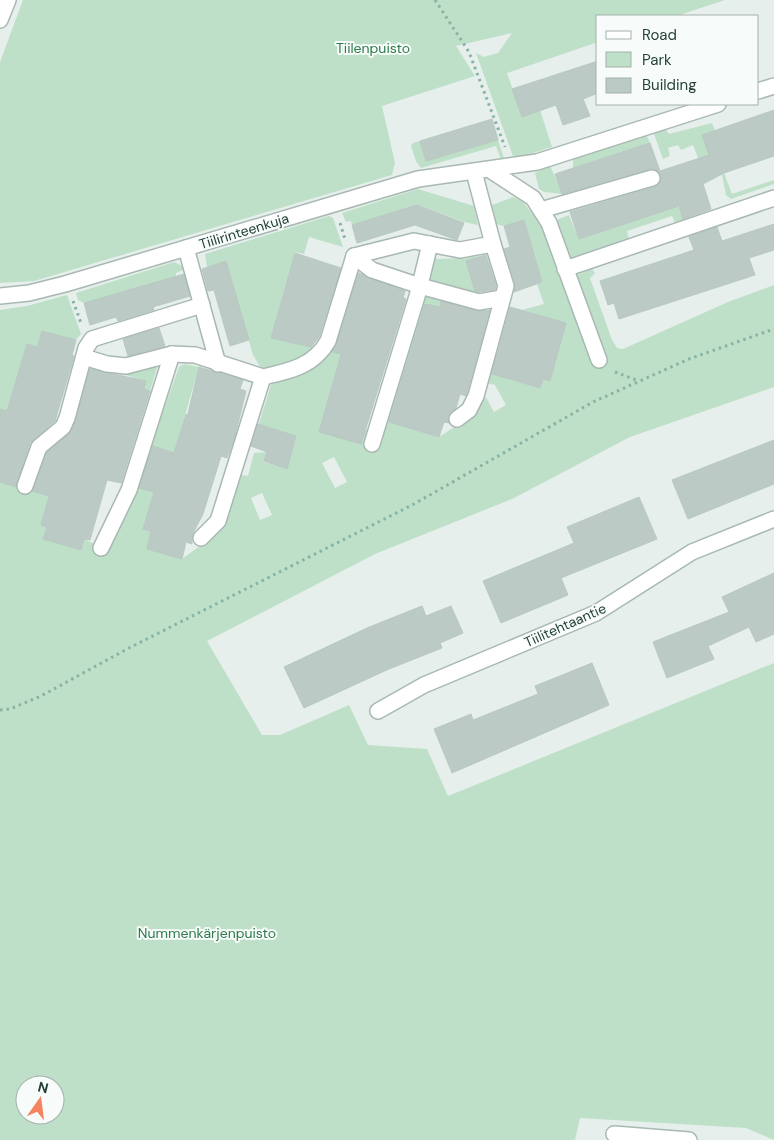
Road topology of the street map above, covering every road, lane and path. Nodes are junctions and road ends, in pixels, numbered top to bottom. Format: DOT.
graph roads {
  1 [pos="8,0"];
  2 [pos="435,0"];
  3 [pos="0,20"];
  4 [pos="774,86"];
  5 [pos="759,91"];
  6 [pos="715,105"];
  7 [pos="512,166"];
  8 [pos="490,170"];
  9 [pos="474,172"];
  10 [pos="652,178"];
  11 [pos="774,198"];
  12 [pos="332,204"];
  13 [pos="541,210"];
  14 [pos="430,244"];
  15 [pos="493,244"];
  16 [pos="186,248"];
  17 [pos="354,256"];
  18 [pos="565,269"];
  19 [pos="67,284"];
  20 [pos="420,286"];
  21 [pos="0,296"];
  22 [pos="502,298"];
  23 [pos="202,305"];
  24 [pos="774,329"];
  25 [pos="92,338"];
  26 [pos="172,354"];
  27 [pos="84,357"];
  28 [pos="598,360"];
  29 [pos="218,364"];
  30 [pos="263,377"];
  31 [pos="639,381"];
  32 [pos="456,419"];
  33 [pos="372,444"];
  34 [pos="25,486"];
  35 [pos="774,519"];
  36 [pos="201,538"];
  37 [pos="101,548"];
  38 [pos="0,710"];
  39 [pos="378,711"];
  40 [pos="614,1134"];
  41 [pos="690,1140"];
  1 -- 3 [label="street"];
  2 -- 7 [label="path"];
  4 -- 5 [label="street"];
  6 -- 7 [label="street, Tiilirinteenkuja"];
  7 -- 8 [label="street, Tiilirinteenkuja"];
  8 -- 9 [label="street, Tiilirinteenkuja"];
  8 -- 13 [label="street"];
  9 -- 12 [label="street, Tiilirinteenkuja"];
  9 -- 15 [label="street"];
  10 -- 13 [label="street"];
  11 -- 18 [label="street"];
  12 -- 16 [label="street, Tiilirinteenkuja"];
  12 -- 17 [label="path"];
  13 -- 18 [label="street"];
  14 -- 15 [label="street"];
  14 -- 17 [label="street"];
  14 -- 20 [label="street"];
  15 -- 22 [label="street"];
  16 -- 19 [label="street, Tiilirinteenkuja"];
  16 -- 23 [label="street"];
  17 -- 20 [label="street"];
  17 -- 30 [label="street"];
  18 -- 28 [label="street"];
  19 -- 21 [label="street, Tiilirinteenkuja"];
  19 -- 25 [label="path"];
  20 -- 22 [label="street"];
  20 -- 33 [label="street"];
  22 -- 32 [label="street"];
  23 -- 25 [label="street"];
  23 -- 29 [label="street"];
  24 -- 31 [label="path"];
  25 -- 27 [label="street"];
  26 -- 27 [label="street"];
  26 -- 29 [label="street"];
  26 -- 37 [label="street"];
  27 -- 34 [label="street"];
  28 -- 31 [label="path"];
  29 -- 30 [label="street"];
  30 -- 36 [label="street"];
  31 -- 38 [label="path"];
  35 -- 39 [label="street, Tiilitehtaantie"];
  40 -- 41 [label="street"];
}
